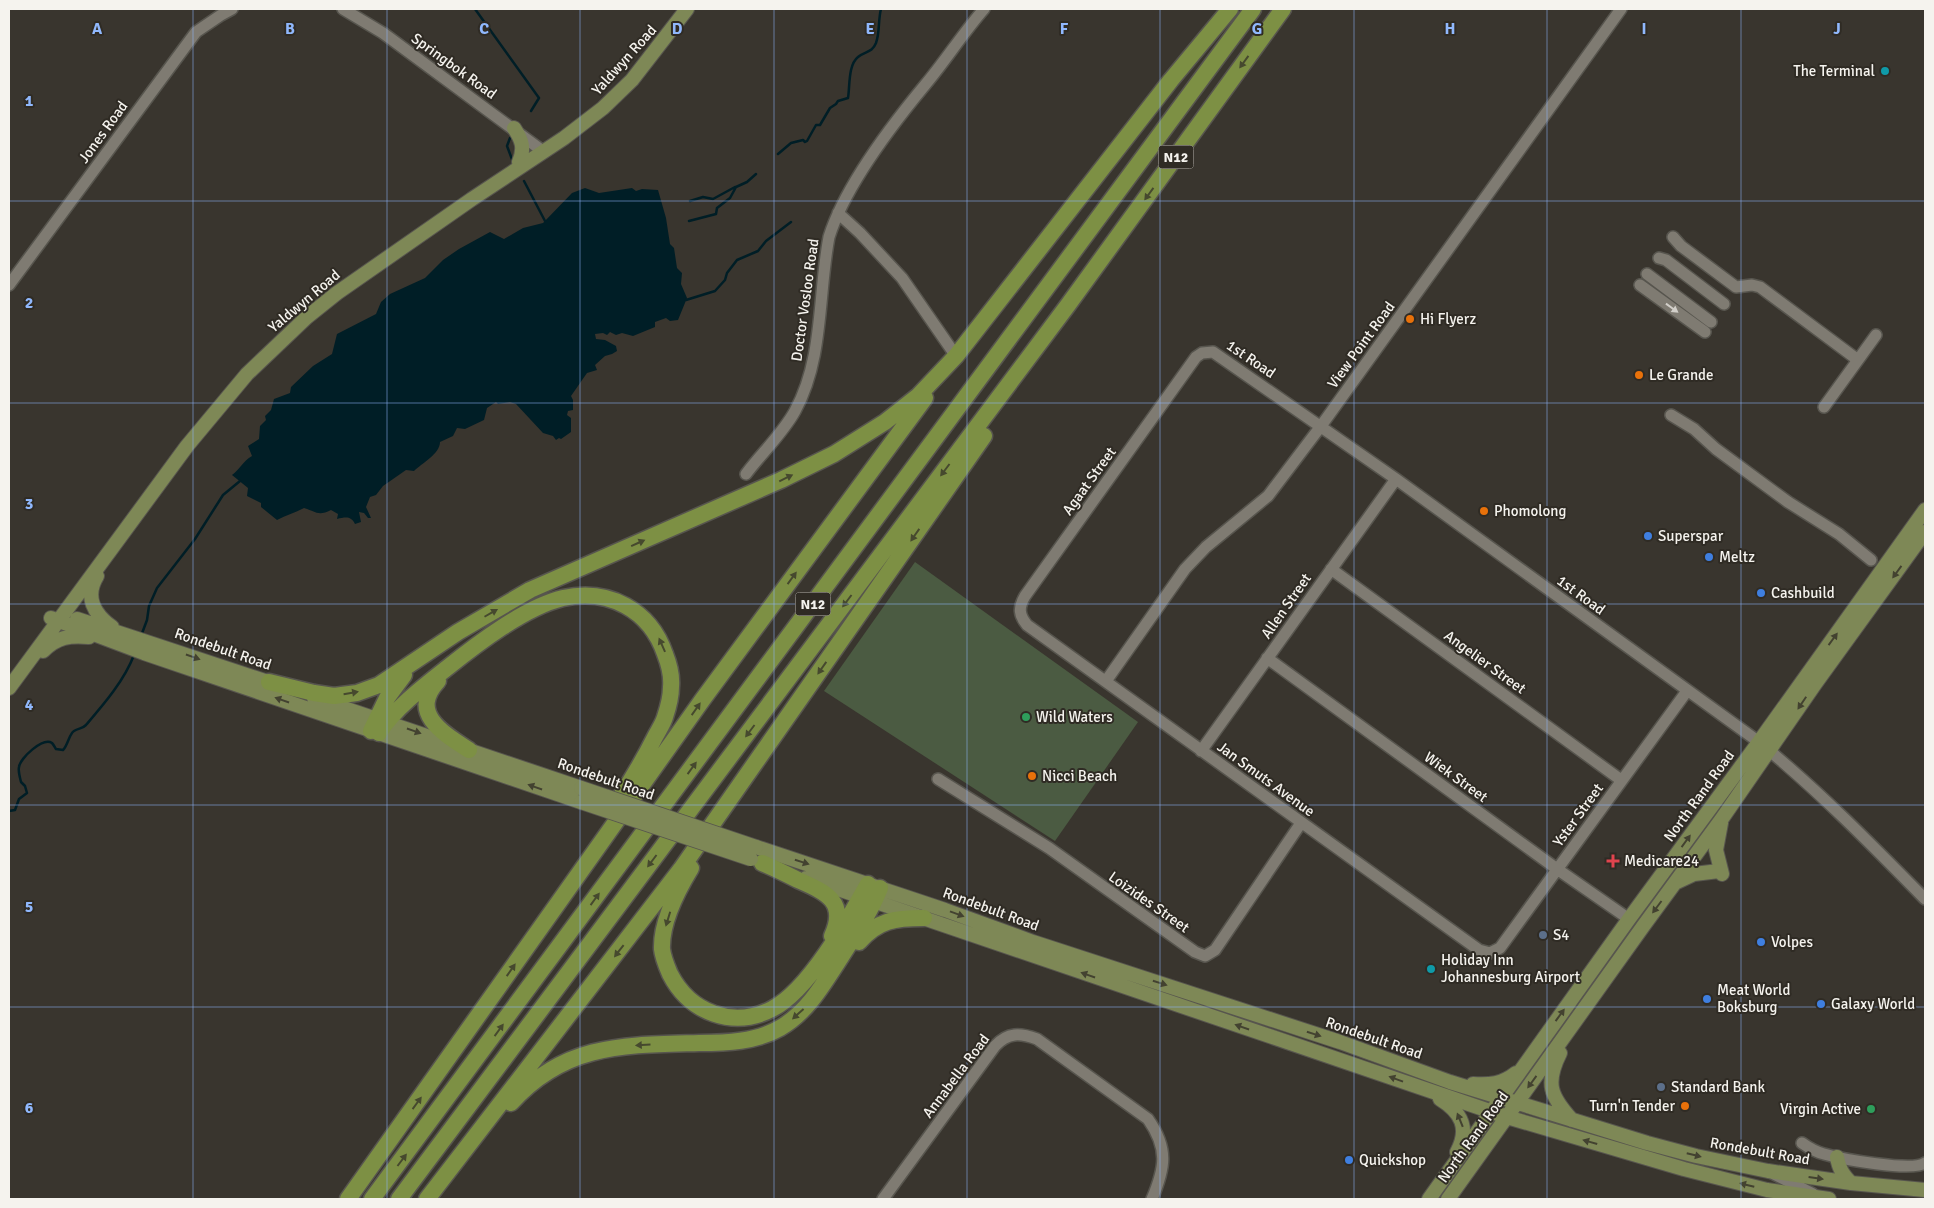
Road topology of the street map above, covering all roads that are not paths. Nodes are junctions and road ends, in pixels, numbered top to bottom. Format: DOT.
graph roads {
  1 [pos="232,9"];
  2 [pos="343,9"];
  3 [pos="682,9"];
  4 [pos="687,9"];
  5 [pos="984,9"];
  6 [pos="1230,9"];
  7 [pos="1253,9"];
  8 [pos="1283,9"];
  9 [pos="1621,9"];
  10 [pos="514,128"];
  11 [pos="542,150"];
  12 [pos="519,162"];
  13 [pos="838,213"];
  14 [pos="1673,237"];
  15 [pos="1659,258"];
  16 [pos="1647,274"];
  17 [pos="1640,285"];
  18 [pos="9,286"];
  19 [pos="1724,304"];
  20 [pos="1068,305"];
  21 [pos="1711,322"];
  22 [pos="1704,332"];
  23 [pos="1876,335"];
  24 [pos="956,356"];
  25 [pos="1196,357"];
  26 [pos="1858,360"];
  27 [pos="1824,407"];
  28 [pos="1671,415"];
  29 [pos="1321,426"];
  30 [pos="746,474"];
  31 [pos="1396,479"];
  32 [pos="1925,510"];
  33 [pos="1925,532"];
  34 [pos="123,535"];
  35 [pos="1871,560"];
  36 [pos="1331,569"];
  37 [pos="57,616"];
  38 [pos="1027,625"];
  39 [pos="119,638"];
  40 [pos="146,647"];
  41 [pos="429,653"];
  42 [pos="1268,658"];
  43 [pos="454,662"];
  44 [pos="11,680"];
  45 [pos="1106,681"];
  46 [pos="269,682"];
  47 [pos="1687,691"];
  48 [pos="378,726"];
  49 [pos="1765,747"];
  50 [pos="469,750"];
  51 [pos="1201,751"];
  52 [pos="938,779"];
  53 [pos="1621,780"];
  54 [pos="730,798"];
  55 [pos="1721,820"];
  56 [pos="1301,823"];
  57 [pos="756,856"];
  58 [pos="1557,869"];
  59 [pos="1674,885"];
  60 [pos="871,892"];
  61 [pos="1925,899"];
  62 [pos="924,918"];
  63 [pos="1629,919"];
  64 [pos="535,935"];
  65 [pos="1490,953"];
  66 [pos="824,954"];
  67 [pos="820,990"];
  68 [pos="1576,1021"];
  69 [pos="1523,1067"];
  70 [pos="1450,1082"];
  71 [pos="1425,1090"];
  72 [pos="1501,1098"];
  73 [pos="1517,1103"];
  74 [pos="1492,1112"];
  75 [pos="1507,1117"];
  76 [pos="1573,1121"];
  77 [pos="1802,1143"];
  78 [pos="1837,1157"];
  79 [pos="1925,1164"];
  80 [pos="1768,1171"];
  81 [pos="443,1179"];
  82 [pos="1442,1181"];
  83 [pos="1851,1183"];
  84 [pos="1767,1190"];
  85 [pos="1925,1190"];
  86 [pos="348,1199"];
  87 [pos="372,1199"];
  88 [pos="399,1199"];
  89 [pos="427,1199"];
  90 [pos="883,1199"];
  91 [pos="1152,1199"];
  92 [pos="1429,1199"];
  93 [pos="1448,1199"];
  94 [pos="1782,1199"];
  95 [pos="1824,1199"];
  1 -- 18 [label="street, Jones Road"];
  2 -- 10 [label="street, Springbok Road"];
  3 -- 11 [label="main road, Yaldwyn Road"];
  4 -- 11 [label="main road, Yaldwyn Road"];
  5 -- 13 [label="street, Doctor Vosloo Road"];
  6 -- 24 [label="highway"];
  87 -- 7 [label="highway, N12, one-way"];
  8 -- 20 [label="highway, N12, one-way"];
  9 -- 29 [label="street, View Point Road"];
  10 -- 11 [label="street, Springbok Road"];
  10 -- 12 [label="main road"];
  11 -- 12 [label="main road, Yaldwyn Road"];
  11 -- 34 [label="main road, Yaldwyn Road"];
  12 -- 37 [label="main road, Yaldwyn Road"];
  13 -- 24 [label="street"];
  13 -- 30 [label="street, Doctor Vosloo Road"];
  14 -- 26 [label="street"];
  15 -- 19 [label="street"];
  16 -- 21 [label="street"];
  17 -- 22 [label="street, one-way"];
  20 -- 54 [label="highway, one-way"];
  20 -- 88 [label="highway, N12, one-way"];
  23 -- 26 [label="street"];
  41 -- 24 [label="highway, one-way"];
  64 -- 24 [label="highway, one-way"];
  25 -- 29 [label="street, 1st Road"];
  25 -- 38 [label="street, Agaat Street"];
  26 -- 27 [label="street"];
  28 -- 35 [label="street"];
  29 -- 31 [label="street, 1st Road"];
  29 -- 45 [label="street, View Point Road"];
  31 -- 36 [label="street, Allen Street"];
  31 -- 47 [label="street, 1st Road"];
  49 -- 32 [label="main road, North Rand Road, one-way"];
  33 -- 49 [label="main road, North Rand Road, one-way"];
  34 -- 37 [label="main road, Yaldwyn Road"];
  34 -- 39 [label="main road"];
  36 -- 42 [label="street, Allen Street"];
  36 -- 53 [label="street, Angelier Street"];
  37 -- 39 [label="main road, Rondebult Road"];
  37 -- 44 [label="main road, Yaldwyn Road"];
  38 -- 45 [label="street, Jan Smuts Avenue"];
  39 -- 40 [label="main road, Rondebult Road"];
  39 -- 44 [label="main road"];
  40 -- 46 [label="main road, Rondebult Road, one-way"];
  48 -- 40 [label="main road, Rondebult Road, one-way"];
  46 -- 41 [label="highway, one-way"];
  41 -- 48 [label="highway"];
  42 -- 51 [label="street, Allen Street"];
  42 -- 58 [label="street, Wiek Street"];
  43 -- 48 [label="highway"];
  43 -- 50 [label="highway"];
  64 -- 43 [label="highway, one-way"];
  45 -- 51 [label="street, Jan Smuts Avenue"];
  46 -- 48 [label="main road, Rondebult Road"];
  47 -- 49 [label="street, 1st Road"];
  47 -- 53 [label="street, Yster Street"];
  48 -- 50 [label="main road, Rondebult Road, one-way"];
  57 -- 48 [label="main road, Rondebult Road, one-way, bridge"];
  49 -- 55 [label="main road, North Rand Road"];
  49 -- 61 [label="street, 1st Road"];
  63 -- 49 [label="main road, North Rand Road, one-way"];
  50 -- 57 [label="main road, Rondebult Road, bridge"];
  51 -- 56 [label="street, Jan Smuts Avenue"];
  52 -- 56 [label="street, Loizides Street"];
  53 -- 58 [label="street, Yster Street"];
  54 -- 66 [label="highway, one-way"];
  54 -- 81 [label="highway, one-way"];
  55 -- 59 [label="main road, North Rand Road"];
  55 -- 59 [label="main road"];
  56 -- 65 [label="street, Jan Smuts Avenue"];
  57 -- 60 [label="main road, Rondebult Road"];
  57 -- 66 [label="highway"];
  58 -- 63 [label="street, Wiek Street"];
  58 -- 65 [label="street, Yster Street"];
  59 -- 68 [label="main road, North Rand Road, one-way"];
  60 -- 62 [label="main road, Rondebult Road"];
  60 -- 66 [label="highway"];
  60 -- 67 [label="highway"];
  60 -- 70 [label="main road, Rondebult Road, one-way"];
  62 -- 67 [label="highway"];
  71 -- 62 [label="main road, Rondebult Road, one-way"];
  69 -- 63 [label="main road, North Rand Road, one-way"];
  86 -- 64 [label="highway, one-way"];
  67 -- 81 [label="highway, one-way"];
  68 -- 73 [label="main road, North Rand Road, one-way"];
  68 -- 76 [label="main road"];
  69 -- 70 [label="main road"];
  69 -- 72 [label="main road, North Rand Road"];
  70 -- 72 [label="main road, Rondebult Road"];
  71 -- 74 [label="main road, Rondebult Road"];
  82 -- 71 [label="main road, one-way"];
  72 -- 73 [label="main road, Rondebult Road"];
  72 -- 74 [label="main road, North Rand Road"];
  73 -- 75 [label="main road, North Rand Road"];
  73 -- 76 [label="main road, Rondebult Road"];
  74 -- 75 [label="main road, Rondebult Road"];
  74 -- 82 [label="main road, North Rand Road"];
  84 -- 75 [label="main road, Rondebult Road, one-way"];
  75 -- 93 [label="main road, North Rand Road"];
  76 -- 80 [label="main road, Rondebult Road, one-way"];
  77 -- 78 [label="street"];
  78 -- 79 [label="street"];
  78 -- 83 [label="main road"];
  80 -- 83 [label="main road, Rondebult Road, one-way"];
  80 -- 95 [label="street"];
  81 -- 89 [label="highway"];
  82 -- 92 [label="main road, North Rand Road"];
  83 -- 85 [label="main road, Rondebult Road"];
  84 -- 94 [label="street"];
  84 -- 95 [label="main road, Rondebult Road"];
  90 -- 91 [label="street, Annabella Road"];
}
